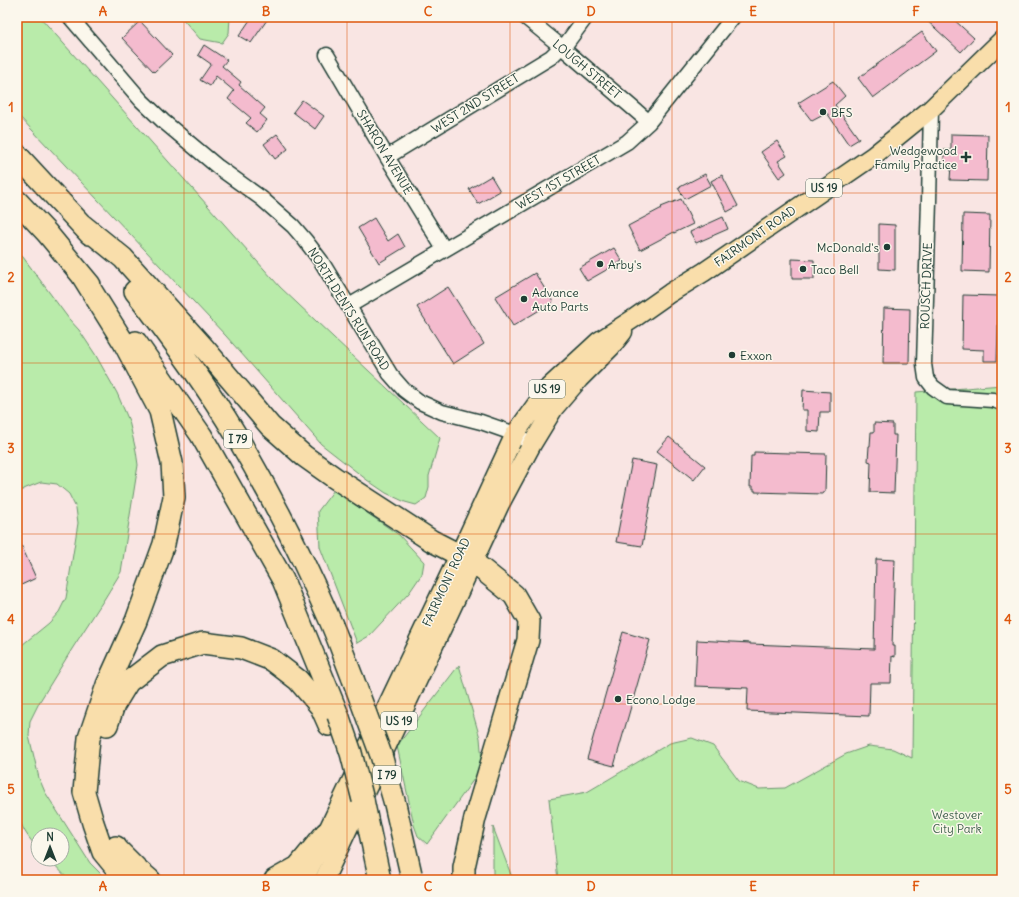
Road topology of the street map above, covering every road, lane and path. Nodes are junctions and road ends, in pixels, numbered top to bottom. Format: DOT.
graph roads {
  1 [pos="70,17"];
  2 [pos="525,17"];
  3 [pos="586,17"];
  4 [pos="732,17"];
  5 [pos="1002,40"];
  6 [pos="562,47"];
  7 [pos="327,55"];
  8 [pos="931,109"];
  9 [pos="649,122"];
  10 [pos="17,154"];
  11 [pos="387,157"];
  12 [pos="17,201"];
  13 [pos="81,224"];
  14 [pos="444,249"];
  15 [pos="81,274"];
  16 [pos="349,306"];
  17 [pos="633,319"];
  18 [pos="1002,402"];
  19 [pos="516,434"];
  20 [pos="532,444"];
  21 [pos="466,559"];
  22 [pos="334,720"];
  23 [pos="326,833"];
  24 [pos="411,877"];
  25 [pos="126,880"];
  26 [pos="150,880"];
  27 [pos="275,880"];
  28 [pos="304,880"];
  29 [pos="324,880"];
  30 [pos="380,880"];
  31 [pos="464,880"];
  1 -- 16 [label="street, NORTH DENTS RUN ROAD"];
  2 -- 6 [label="street, LOUGH STREET"];
  3 -- 6 [label="street, WEST 2ND STREET"];
  4 -- 9 [label="street, WEST 1ST STREET"];
  5 -- 8 [label="main road, FAIRMONT ROAD / US 19"];
  6 -- 9 [label="street, LOUGH STREET"];
  6 -- 11 [label="street, WEST 2ND STREET"];
  7 -- 11 [label="street, SHARON AVENUE"];
  8 -- 17 [label="main road, FAIRMONT ROAD / US 19"];
  8 -- 18 [label="street, ROUSCH DRIVE"];
  9 -- 14 [label="street, WEST 1ST STREET"];
  10 -- 13 [label="highway, I 79"];
  11 -- 14 [label="street, SHARON AVENUE"];
  12 -- 15 [label="highway, I 79"];
  13 -- 21 [label="highway"];
  13 -- 24 [label="highway, I 79, bridge"];
  14 -- 16 [label="street, WEST 1ST STREET"];
  15 -- 22 [label="highway, I 79"];
  15 -- 25 [label="highway"];
  16 -- 19 [label="street, NORTH DENTS RUN ROAD"];
  17 -- 19 [label="main road, FAIRMONT ROAD / US 19"];
  17 -- 20 [label="main road, FAIRMONT ROAD / US 19"];
  19 -- 20 [label="street, NORTH DENTS RUN ROAD"];
  19 -- 21 [label="main road, FAIRMONT ROAD / US 19"];
  20 -- 21 [label="main road, FAIRMONT ROAD / US 19"];
  21 -- 23 [label="main road, FAIRMONT ROAD / US 19"];
  21 -- 29 [label="main road, FAIRMONT ROAD / US 19"];
  21 -- 31 [label="highway"];
  22 -- 26 [label="highway"];
  22 -- 30 [label="highway, bridge"];
  23 -- 27 [label="highway"];
  23 -- 28 [label="main road, FAIRMONT ROAD / US 19"];
}
